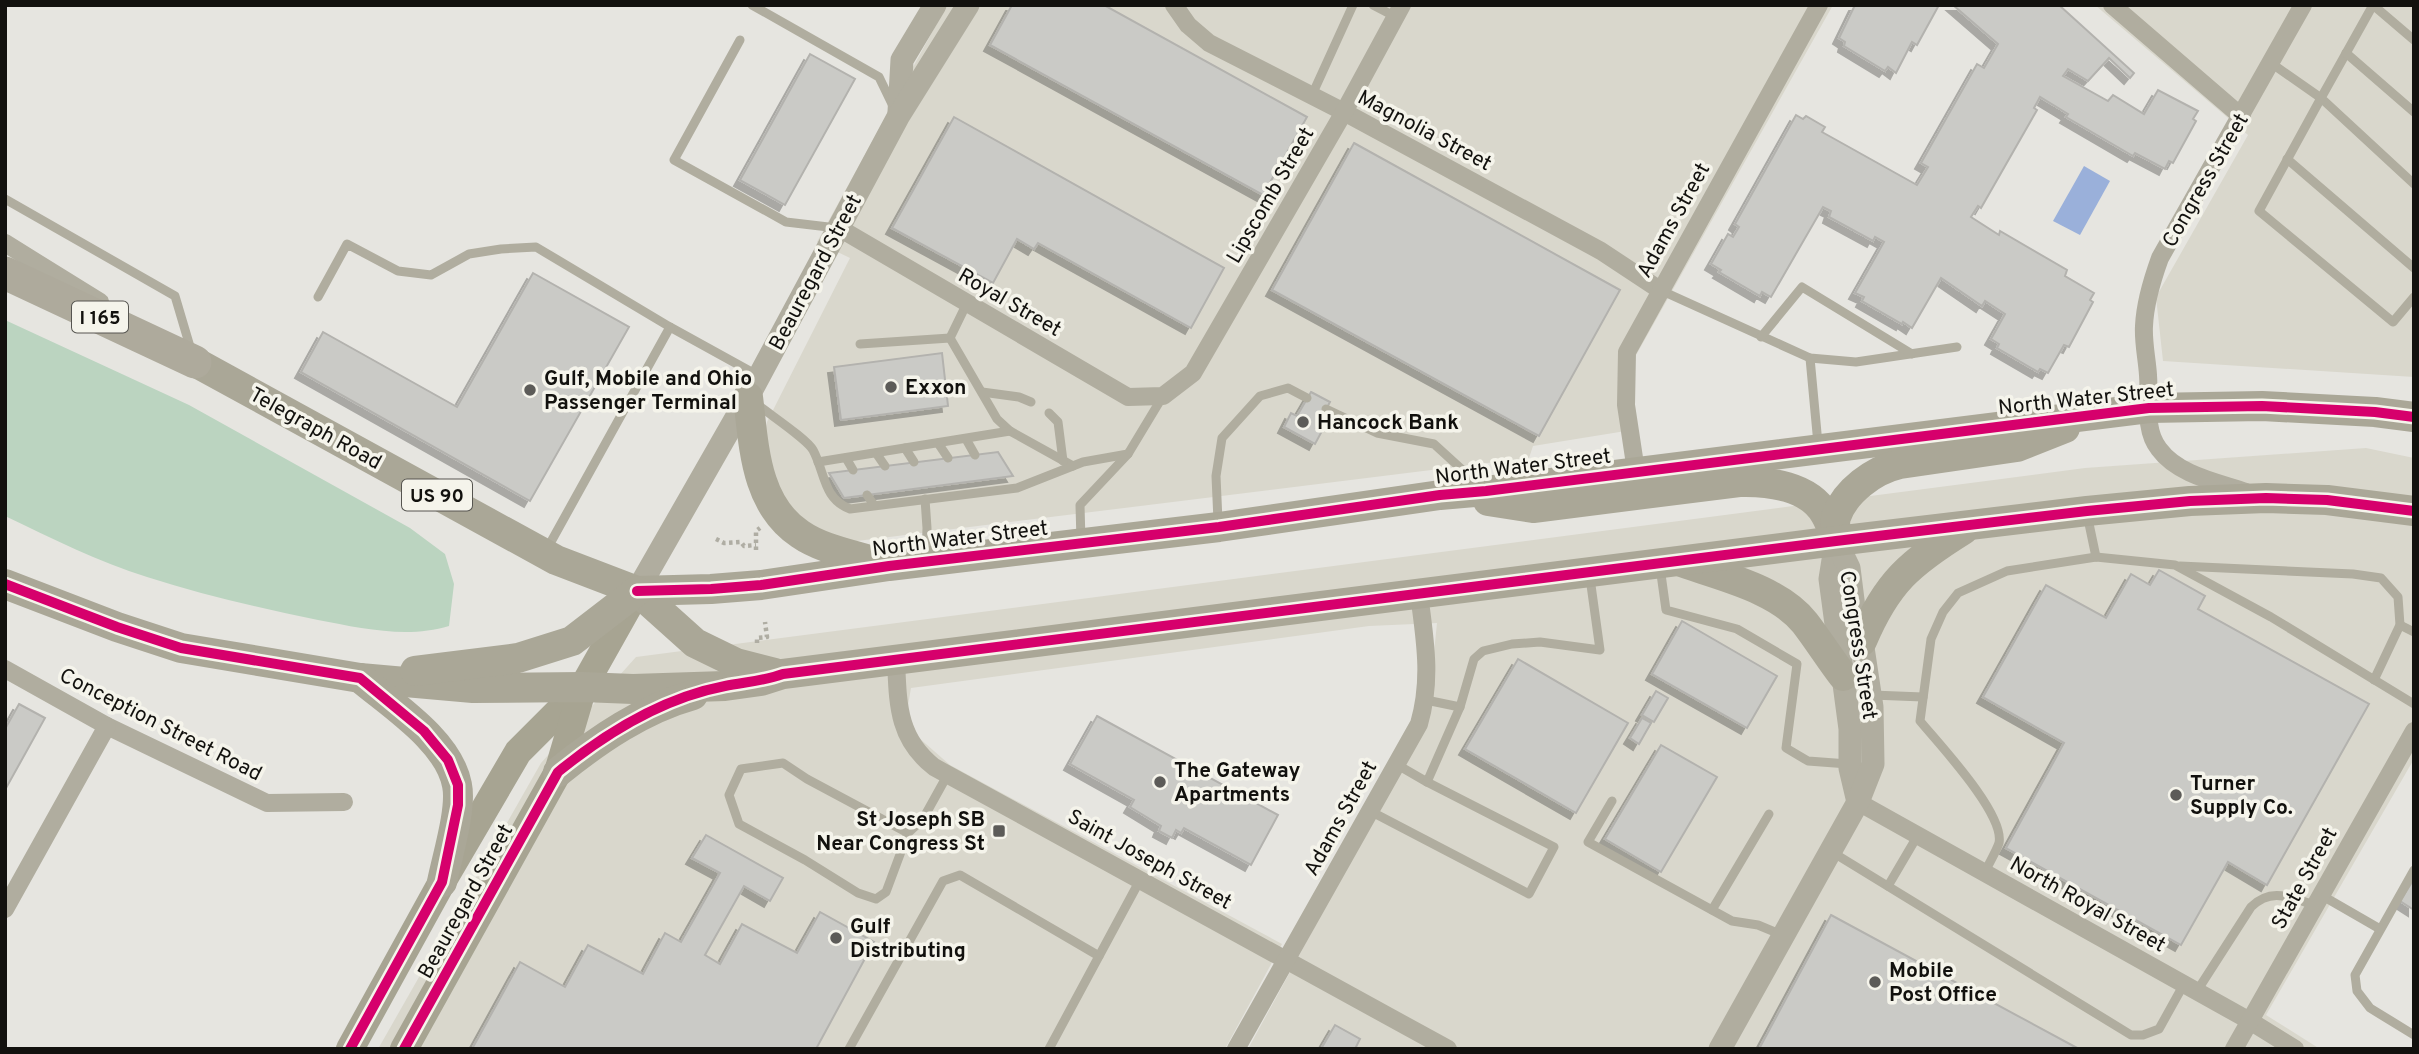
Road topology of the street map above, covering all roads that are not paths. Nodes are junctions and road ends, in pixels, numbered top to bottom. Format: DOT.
graph roads {
  1 [pos="752,5"];
  2 [pos="934,5"];
  3 [pos="1174,5"];
  4 [pos="1353,5"];
  5 [pos="1373,5"];
  6 [pos="1819,5"];
  7 [pos="2112,5"];
  8 [pos="2303,5"];
  9 [pos="2373,5"];
  10 [pos="967,9"];
  11 [pos="1399,11"];
  12 [pos="740,40"];
  13 [pos="2414,40"];
  14 [pos="2346,54"];
  15 [pos="2271,63"];
  16 [pos="1312,95"];
  17 [pos="2320,98"];
  18 [pos="1344,112"];
  19 [pos="2414,112"];
  20 [pos="898,117"];
  21 [pos="2242,117"];
  22 [pos="2287,159"];
  23 [pos="2414,184"];
  24 [pos="5,199"];
  25 [pos="838,228"];
  26 [pos="5,243"];
  27 [pos="2414,268"];
  28 [pos="5,273"];
  29 [pos="1660,290"];
  30 [pos="318,297"];
  31 [pos="2414,298"];
  32 [pos="967,303"];
  33 [pos="670,327"];
  34 [pos="1761,337"];
  35 [pos="950,338"];
  36 [pos="860,344"];
  37 [pos="1957,347"];
  38 [pos="1912,354"];
  39 [pos="1810,358"];
  40 [pos="195,362"];
  41 [pos="753,386"];
  42 [pos="982,392"];
  43 [pos="1163,396"];
  44 [pos="1307,398"];
  45 [pos="1031,402"];
  46 [pos="1326,408"];
  47 [pos="2149,408"];
  48 [pos="1049,413"];
  49 [pos="2102,413"];
  50 [pos="2414,417"];
  51 [pos="1010,431"];
  52 [pos="966,439"];
  53 [pos="938,443"];
  54 [pos="905,448"];
  55 [pos="1818,449"];
  56 [pos="876,453"];
  57 [pos="1128,454"];
  58 [pos="975,455"];
  59 [pos="846,458"];
  60 [pos="948,458"];
  61 [pos="1063,461"];
  62 [pos="818,462"];
  63 [pos="914,462"];
  64 [pos="885,466"];
  65 [pos="1073,466"];
  66 [pos="853,470"];
  67 [pos="1636,471"];
  68 [pos="990,479"];
  69 [pos="961,482"];
  70 [pos="928,487"];
  71 [pos="901,490"];
  72 [pos="998,490"];
  73 [pos="1486,491"];
  74 [pos="969,494"];
  75 [pos="867,495"];
  76 [pos="1440,495"];
  77 [pos="937,498"];
  78 [pos="2266,498"];
  79 [pos="925,499"];
  80 [pos="909,501"];
  81 [pos="874,505"];
  82 [pos="2087,511"];
  83 [pos="2414,511"];
  84 [pos="1970,526"];
  85 [pos="1219,527"];
  86 [pos="1836,541"];
  87 [pos="1081,542"];
  88 [pos="544,554"];
  89 [pos="2095,557"];
  90 [pos="925,562"];
  91 [pos="1668,562"];
  92 [pos="2175,565"];
  93 [pos="889,566"];
  94 [pos="1590,573"];
  95 [pos="5,584"];
  96 [pos="638,591"];
  97 [pos="1419,594"];
  98 [pos="2400,625"];
  99 [pos="2414,632"];
  100 [pos="1862,640"];
  101 [pos="895,660"];
  102 [pos="5,669"];
  103 [pos="783,674"];
  104 [pos="1843,676"];
  105 [pos="360,678"];
  106 [pos="2374,680"];
  107 [pos="725,685"];
  108 [pos="583,687"];
  109 [pos="1870,695"];
  110 [pos="1923,697"];
  111 [pos="1426,700"];
  112 [pos="2414,704"];
  113 [pos="1460,707"];
  114 [pos="107,726"];
  115 [pos="2414,731"];
  116 [pos="1396,764"];
  117 [pos="1850,764"];
  118 [pos="558,772"];
  119 [pos="948,774"];
  120 [pos="1427,782"];
  121 [pos="1612,801"];
  122 [pos="344,802"];
  123 [pos="1858,802"];
  124 [pos="1370,811"];
  125 [pos="1769,814"];
  126 [pos="908,833"];
  127 [pos="1918,835"];
  128 [pos="1830,851"];
  129 [pos="2414,870"];
  130 [pos="1984,872"];
  131 [pos="1140,880"];
  132 [pos="442,882"];
  133 [pos="1888,886"];
  134 [pos="2318,900"];
  135 [pos="5,909"];
  136 [pos="1712,910"];
  137 [pos="2380,929"];
  138 [pos="1783,936"];
  139 [pos="1099,956"];
  140 [pos="1286,960"];
  141 [pos="2190,988"];
  142 [pos="2250,1021"];
  143 [pos="2414,1035"];
  144 [pos="349,1049"];
  145 [pos="404,1049"];
  146 [pos="849,1049"];
  147 [pos="1049,1049"];
  148 [pos="1236,1049"];
  149 [pos="1448,1049"];
  150 [pos="1720,1049"];
  151 [pos="2234,1049"];
  152 [pos="2295,1049"];
  1 -- 20 [label="lane"];
  2 -- 20 [label="street"];
  3 -- 16 [label="street, Magnolia Street"];
  4 -- 16 [label="lane"];
  5 -- 11 [label="lane"];
  6 -- 29 [label="street, Adams Street"];
  7 -- 21 [label="street"];
  8 -- 15 [label="street, Congress Street"];
  9 -- 13 [label="lane"];
  9 -- 14 [label="lane"];
  10 -- 20 [label="street, Beauregard Street"];
  11 -- 18 [label="street, Lipscomb Street"];
  12 -- 25 [label="lane"];
  14 -- 17 [label="lane"];
  14 -- 19 [label="lane"];
  15 -- 17 [label="lane"];
  15 -- 21 [label="street, Congress Street"];
  16 -- 18 [label="street, Magnolia Street"];
  17 -- 22 [label="lane"];
  17 -- 23 [label="lane"];
  18 -- 29 [label="street, Magnolia Street"];
  18 -- 43 [label="street, Lipscomb Street"];
  20 -- 25 [label="street, Beauregard Street"];
  21 -- 47 [label="street, Congress Street"];
  22 -- 27 [label="lane"];
  22 -- 31 [label="lane"];
  24 -- 40 [label="lane"];
  25 -- 32 [label="street, Royal Street"];
  25 -- 41 [label="street, Beauregard Street"];
  26 -- 40 [label="street, Telegraph Road"];
  28 -- 40 [label="highway, I 165"];
  29 -- 34 [label="lane"];
  29 -- 67 [label="street, Adams Street"];
  30 -- 33 [label="lane"];
  32 -- 35 [label="lane"];
  32 -- 43 [label="street, Royal Street"];
  33 -- 41 [label="lane"];
  33 -- 88 [label="lane"];
  34 -- 38 [label="lane"];
  34 -- 39 [label="lane"];
  35 -- 36 [label="lane"];
  35 -- 42 [label="lane"];
  37 -- 38 [label="lane"];
  38 -- 39 [label="lane"];
  39 -- 55 [label="lane"];
  40 -- 88 [label="highway, Telegraph Road / US 90"];
  41 -- 62 [label="lane"];
  41 -- 93 [label="highway"];
  41 -- 96 [label="street, Beauregard Street"];
  42 -- 45 [label="lane"];
  42 -- 51 [label="lane"];
  43 -- 57 [label="lane"];
  44 -- 85 [label="lane"];
  46 -- 73 [label="lane"];
  47 -- 49 [label="highway, North Water Street"];
  47 -- 50 [label="highway, North Water Street"];
  47 -- 78 [label="street, Congress Street"];
  48 -- 61 [label="lane"];
  49 -- 55 [label="highway, North Water Street"];
  49 -- 86 [label="highway"];
  51 -- 52 [label="lane"];
  51 -- 61 [label="lane"];
  52 -- 53 [label="lane"];
  52 -- 58 [label="lane"];
  53 -- 54 [label="lane"];
  53 -- 60 [label="lane"];
  54 -- 56 [label="lane"];
  54 -- 63 [label="lane"];
  55 -- 67 [label="highway, North Water Street"];
  56 -- 59 [label="lane"];
  56 -- 64 [label="lane"];
  57 -- 65 [label="lane"];
  57 -- 87 [label="lane"];
  59 -- 62 [label="lane"];
  59 -- 66 [label="lane"];
  61 -- 65 [label="lane"];
  62 -- 81 [label="lane"];
  65 -- 72 [label="lane"];
  67 -- 73 [label="highway, North Water Street"];
  68 -- 72 [label="lane"];
  69 -- 74 [label="lane"];
  70 -- 77 [label="lane"];
  71 -- 80 [label="lane"];
  72 -- 74 [label="lane"];
  73 -- 76 [label="highway, North Water Street"];
  74 -- 77 [label="lane"];
  75 -- 81 [label="lane"];
  76 -- 85 [label="highway, North Water Street"];
  76 -- 86 [label="highway"];
  77 -- 79 [label="lane"];
  78 -- 82 [label="highway"];
  78 -- 83 [label="highway"];
  79 -- 80 [label="lane"];
  79 -- 90 [label="lane"];
  80 -- 81 [label="lane"];
  82 -- 84 [label="highway"];
  82 -- 89 [label="lane"];
  84 -- 86 [label="highway"];
  84 -- 100 [label="highway"];
  85 -- 87 [label="highway, North Water Street"];
  86 -- 91 [label="highway"];
  86 -- 100 [label="street, Congress Street"];
  86 -- 104 [label="street, Congress Street"];
  87 -- 90 [label="highway, North Water Street"];
  88 -- 96 [label="highway, Telegraph Road / US 90"];
  89 -- 92 [label="lane"];
  89 -- 110 [label="lane"];
  90 -- 93 [label="highway, North Water Street"];
  91 -- 94 [label="highway"];
  91 -- 104 [label="highway"];
  91 -- 117 [label="lane"];
  92 -- 98 [label="lane"];
  92 -- 106 [label="lane"];
  93 -- 96 [label="highway, North Water Street"];
  94 -- 97 [label="highway"];
  94 -- 113 [label="lane"];
  95 -- 105 [label="highway"];
  96 -- 103 [label="highway"];
  96 -- 105 [label="highway"];
  96 -- 108 [label="main road, Beauregard Street"];
  97 -- 101 [label="highway"];
  97 -- 111 [label="street, Adams Street"];
  98 -- 99 [label="lane"];
  98 -- 106 [label="lane"];
  100 -- 109 [label="street, Congress Street"];
  101 -- 103 [label="highway"];
  101 -- 119 [label="street, Saint Joseph Street"];
  102 -- 114 [label="street, Conception Street Road"];
  103 -- 107 [label="highway"];
  104 -- 117 [label="street, Congress Street"];
  105 -- 108 [label="highway"];
  105 -- 132 [label="highway"];
  106 -- 112 [label="lane"];
  107 -- 108 [label="highway"];
  107 -- 118 [label="highway"];
  108 -- 118 [label="main road, Beauregard Street"];
  108 -- 132 [label="main road, Beauregard Street"];
  109 -- 110 [label="lane"];
  109 -- 123 [label="street, Congress Street"];
  110 -- 130 [label="lane"];
  111 -- 113 [label="lane"];
  111 -- 116 [label="street, Adams Street"];
  113 -- 120 [label="lane"];
  114 -- 122 [label="street, Conception Street Road"];
  114 -- 135 [label="street"];
  115 -- 134 [label="street, State Street"];
  116 -- 120 [label="lane"];
  116 -- 124 [label="street, Adams Street"];
  117 -- 123 [label="street, Congress Street"];
  118 -- 145 [label="main road, Beauregard Street"];
  119 -- 126 [label="lane"];
  119 -- 131 [label="street, Saint Joseph Street"];
  120 -- 124 [label="lane"];
  121 -- 136 [label="lane"];
  123 -- 127 [label="street, North Royal Street"];
  123 -- 128 [label="street, Congress Street"];
  124 -- 140 [label="street, Adams Street"];
  125 -- 136 [label="lane"];
  126 -- 126 [label="lane"];
  127 -- 130 [label="street, North Royal Street"];
  127 -- 133 [label="lane"];
  128 -- 133 [label="lane"];
  128 -- 138 [label="street, Congress Street"];
  129 -- 137 [label="lane"];
  130 -- 141 [label="street, North Royal Street"];
  131 -- 139 [label="lane"];
  131 -- 140 [label="street, Saint Joseph Street"];
  132 -- 144 [label="main road, Beauregard Street"];
  133 -- 141 [label="lane"];
  134 -- 137 [label="lane"];
  134 -- 141 [label="lane"];
  134 -- 142 [label="street, State Street"];
  136 -- 138 [label="lane"];
  137 -- 143 [label="lane"];
  138 -- 150 [label="street, Congress Street"];
  139 -- 146 [label="lane"];
  139 -- 147 [label="lane"];
  140 -- 148 [label="street, Adams Street"];
  140 -- 149 [label="street, Saint Joseph Street"];
  141 -- 142 [label="street, North Royal Street"];
  142 -- 151 [label="street, State Street"];
  142 -- 152 [label="street, North Royal Street"];
}
